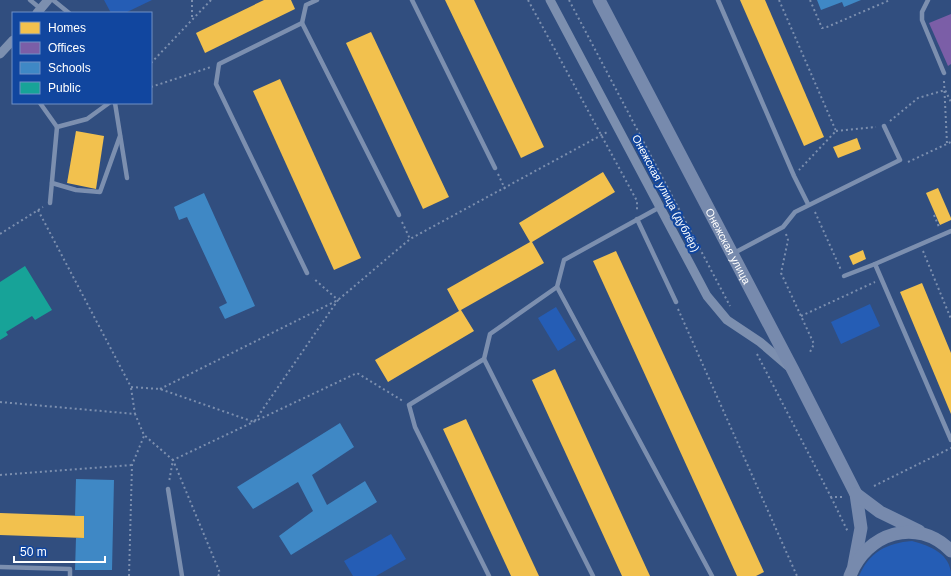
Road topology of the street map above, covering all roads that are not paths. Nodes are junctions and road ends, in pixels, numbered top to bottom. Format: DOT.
graph roads {
  1 [pos="30,0"];
  2 [pos="48,0"];
  3 [pos="53,0"];
  4 [pos="316,0"];
  5 [pos="412,0"];
  6 [pos="550,0"];
  7 [pos="599,0"];
  8 [pos="718,0"];
  9 [pos="928,0"];
  10 [pos="39,11"];
  11 [pos="68,12"];
  12 [pos="302,23"];
  13 [pos="12,41"];
  14 [pos="1,54"];
  15 [pos="944,73"];
  16 [pos="41,104"];
  17 [pos="108,104"];
  18 [pos="115,104"];
  19 [pos="884,126"];
  20 [pos="57,127"];
  21 [pos="120,136"];
  22 [pos="495,168"];
  23 [pos="127,178"];
  24 [pos="52,183"];
  25 [pos="50,203"];
  26 [pos="810,206"];
  27 [pos="660,207"];
  28 [pos="399,215"];
  29 [pos="637,219"];
  30 [pos="951,231"];
  31 [pos="732,254"];
  32 [pos="875,264"];
  33 [pos="307,274"];
  34 [pos="844,276"];
  35 [pos="558,287"];
  36 [pos="676,302"];
  37 [pos="484,359"];
  38 [pos="793,370"];
  39 [pos="951,440"];
  40 [pos="168,489"];
  41 [pos="850,496"];
  42 [pos="924,534"];
  43 [pos="951,551"];
  44 [pos="0,567"];
  45 [pos="851,573"];
  46 [pos="70,576"];
  47 [pos="182,576"];
  48 [pos="489,576"];
  49 [pos="593,576"];
  50 [pos="712,576"];
  1 -- 10 [label="lane"];
  2 -- 10 [label="street"];
  3 -- 11 [label="lane"];
  4 -- 12 [label="lane"];
  5 -- 22 [label="lane"];
  6 -- 27 [label="street, Онежская улица (дублёр)"];
  7 -- 31 [label="main road, Онежская улица"];
  8 -- 26 [label="lane"];
  9 -- 15 [label="lane"];
  12 -- 28 [label="lane"];
  12 -- 33 [label="lane"];
  13 -- 14 [label="street"];
  16 -- 20 [label="lane"];
  17 -- 20 [label="lane"];
  18 -- 21 [label="lane"];
  19 -- 26 [label="lane"];
  20 -- 24 [label="lane"];
  21 -- 23 [label="lane"];
  21 -- 24 [label="lane"];
  24 -- 25 [label="lane"];
  26 -- 31 [label="lane"];
  27 -- 29 [label="lane"];
  27 -- 38 [label="street, Онежская улица (дублёр)"];
  29 -- 35 [label="lane"];
  29 -- 36 [label="lane"];
  30 -- 32 [label="lane"];
  31 -- 38 [label="main road, Онежская улица"];
  32 -- 34 [label="lane"];
  32 -- 39 [label="lane"];
  35 -- 37 [label="lane"];
  35 -- 50 [label="lane"];
  37 -- 48 [label="lane"];
  37 -- 49 [label="lane"];
  38 -- 41 [label="main road, Онежская улица"];
  40 -- 47 [label="lane"];
  41 -- 42 [label="main road, Онежская улица"];
  41 -- 45 [label="main road, Онежская улица"];
  42 -- 43 [label="main road, Онежская улица"];
  42 -- 45 [label="main road"];
  44 -- 46 [label="lane"];
}
